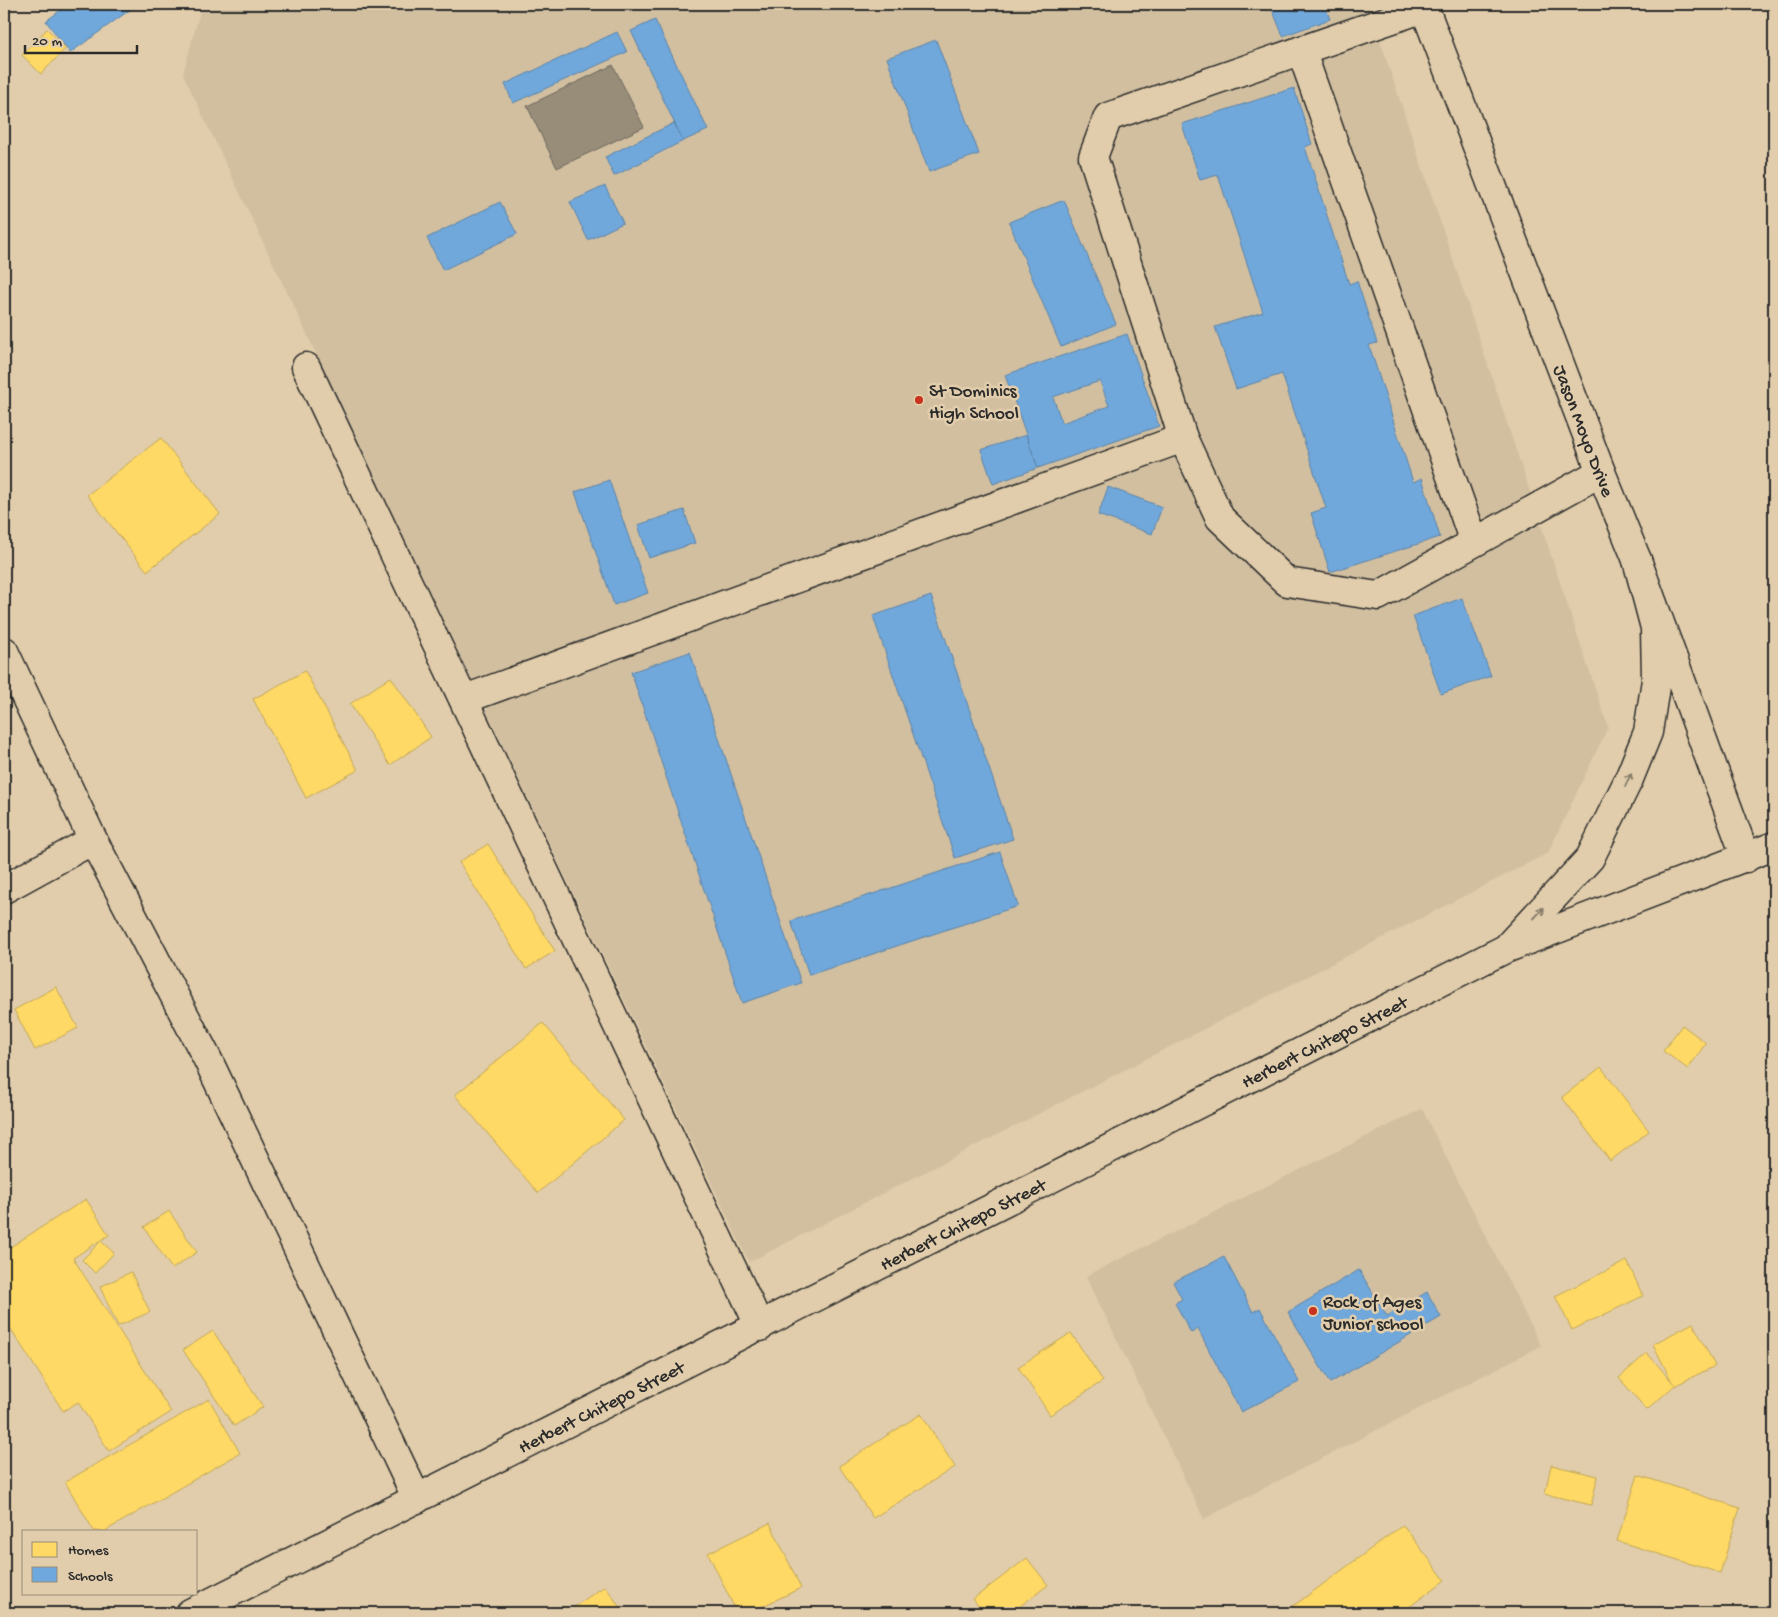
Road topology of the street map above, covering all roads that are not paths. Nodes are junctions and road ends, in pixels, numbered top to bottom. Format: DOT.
graph roads {
  1 [pos="1424,6"];
  2 [pos="1301,50"];
  3 [pos="306,367"];
  4 [pos="1183,438"];
  5 [pos="1601,472"];
  6 [pos="1474,542"];
  7 [pos="1637,560"];
  8 [pos="4,651"];
  9 [pos="465,699"];
  10 [pos="93,840"];
  11 [pos="1774,846"];
  12 [pos="1746,858"];
  13 [pos="4,889"];
  14 [pos="1505,949"];
  15 [pos="760,1327"];
  16 [pos="417,1499"];
  17 [pos="190,1613"];
  1 -- 2 [label="street"];
  1 -- 5 [label="street, Jason Moyo Drive"];
  2 -- 4 [label="street"];
  2 -- 6 [label="street"];
  3 -- 9 [label="street"];
  4 -- 6 [label="street"];
  4 -- 9 [label="street"];
  5 -- 6 [label="street"];
  5 -- 7 [label="street, Jason Moyo Drive"];
  7 -- 12 [label="street, Jason Moyo Drive"];
  14 -- 7 [label="street, one-way"];
  8 -- 10 [label="street"];
  9 -- 15 [label="street"];
  10 -- 13 [label="street"];
  10 -- 16 [label="street"];
  11 -- 12 [label="street, Herbert Chitepo Street"];
  12 -- 14 [label="street, Herbert Chitepo Street"];
  14 -- 15 [label="street, Herbert Chitepo Street"];
  15 -- 16 [label="street, Herbert Chitepo Street"];
  16 -- 17 [label="street, Herbert Chitepo Street"];
}
